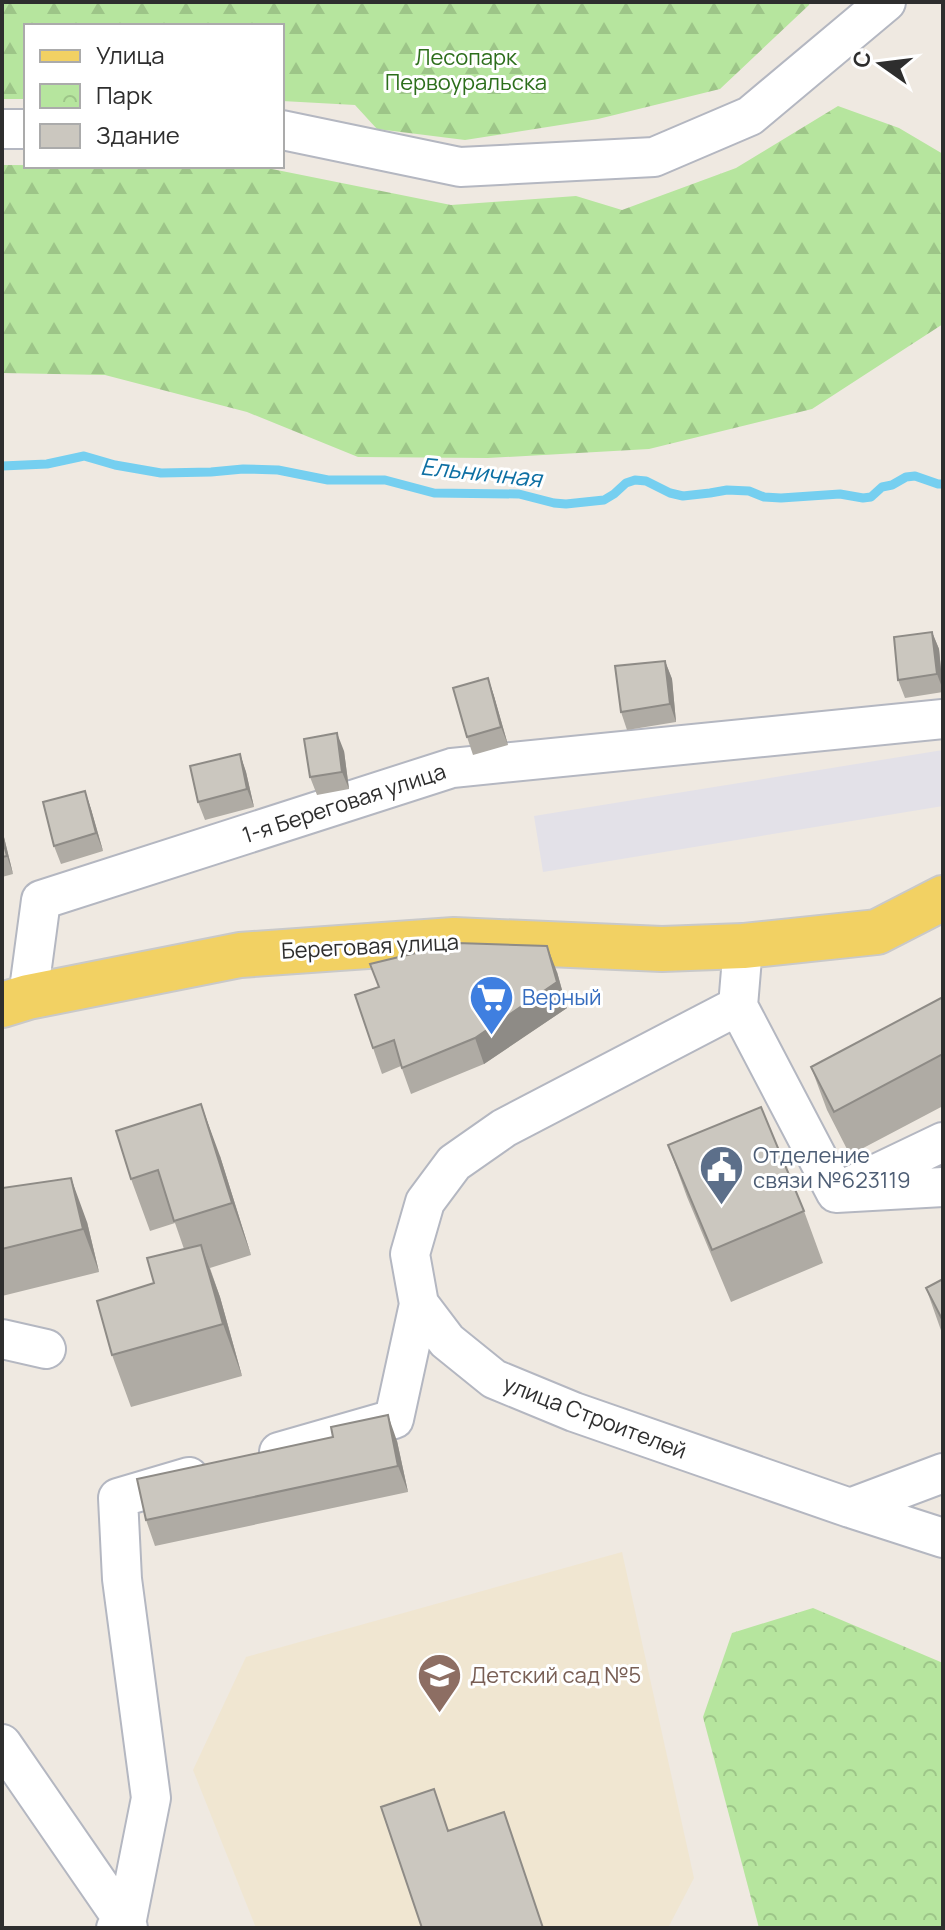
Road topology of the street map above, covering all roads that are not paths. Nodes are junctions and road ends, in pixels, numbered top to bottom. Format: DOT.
graph roads {
  1 [pos="886,2"];
  2 [pos="2,129"];
  3 [pos="24,129"];
  4 [pos="284,130"];
  5 [pos="943,719"];
  6 [pos="943,898"];
  7 [pos="743,946"];
  8 [pos="15,1001"];
  9 [pos="738,1006"];
  10 [pos="943,1142"];
  11 [pos="943,1187"];
  12 [pos="836,1193"];
  13 [pos="419,1304"];
  14 [pos="2,1339"];
  15 [pos="46,1349"];
  16 [pos="943,1473"];
  17 [pos="850,1508"];
  18 [pos="943,1538"];
  19 [pos="2,1744"];
  20 [pos="123,1927"];
  1 -- 4 [label="street"];
  2 -- 3 [label="street"];
  5 -- 8 [label="street, 1-я Береговая улица"];
  6 -- 7 [label="main road, Береговая улица"];
  7 -- 8 [label="main road, Береговая улица"];
  7 -- 9 [label="street"];
  9 -- 12 [label="street"];
  9 -- 13 [label="street, улица Строителей"];
  10 -- 12 [label="street"];
  11 -- 12 [label="street"];
  13 -- 17 [label="street, улица Строителей"];
  13 -- 20 [label="street"];
  14 -- 15 [label="street"];
  16 -- 17 [label="street"];
  17 -- 18 [label="street, улица Строителей"];
  19 -- 20 [label="street"];
}
